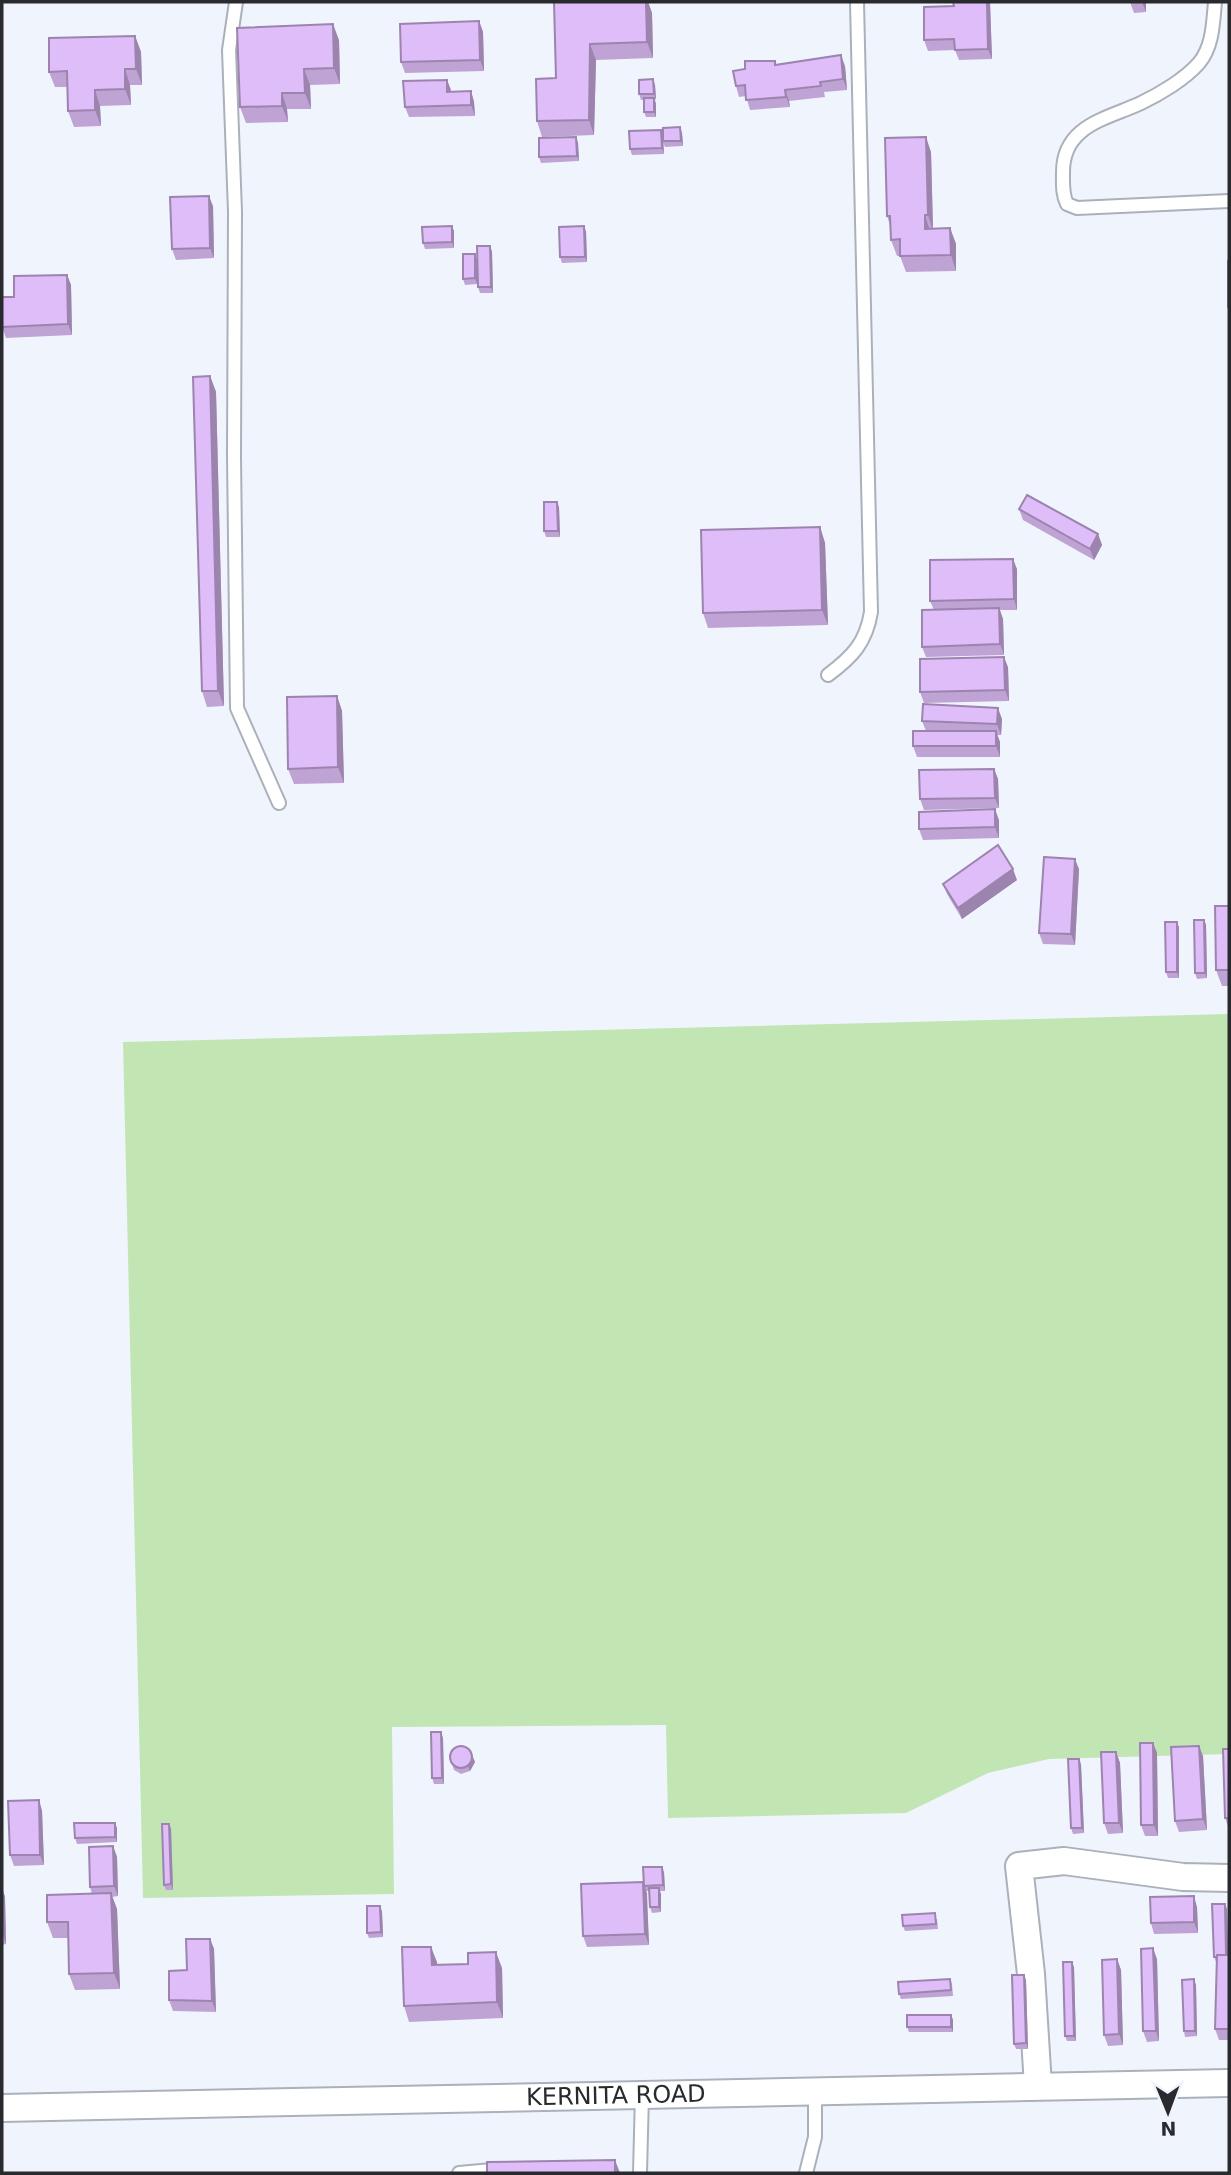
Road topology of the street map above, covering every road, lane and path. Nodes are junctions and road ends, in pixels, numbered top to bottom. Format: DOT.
graph roads {
  1 [pos="236,2"];
  2 [pos="857,2"];
  3 [pos="1215,2"];
  4 [pos="1229,201"];
  5 [pos="828,675"];
  6 [pos="279,803"];
  7 [pos="1229,1878"];
  8 [pos="1229,2082"];
  9 [pos="1038,2086"];
  10 [pos="815,2091"];
  11 [pos="642,2094"];
  12 [pos="2,2109"];
  13 [pos="516,2168"];
  14 [pos="458,2173"];
  15 [pos="640,2173"];
  16 [pos="806,2173"];
  1 -- 6 [label="lane"];
  2 -- 5 [label="lane"];
  3 -- 4 [label="lane"];
  7 -- 9 [label="street"];
  8 -- 9 [label="street, KERNITA ROAD"];
  9 -- 10 [label="street, KERNITA ROAD"];
  10 -- 11 [label="street, KERNITA ROAD"];
  10 -- 16 [label="lane"];
  11 -- 12 [label="street, KERNITA ROAD"];
  11 -- 15 [label="lane"];
  13 -- 14 [label="lane"];
}
